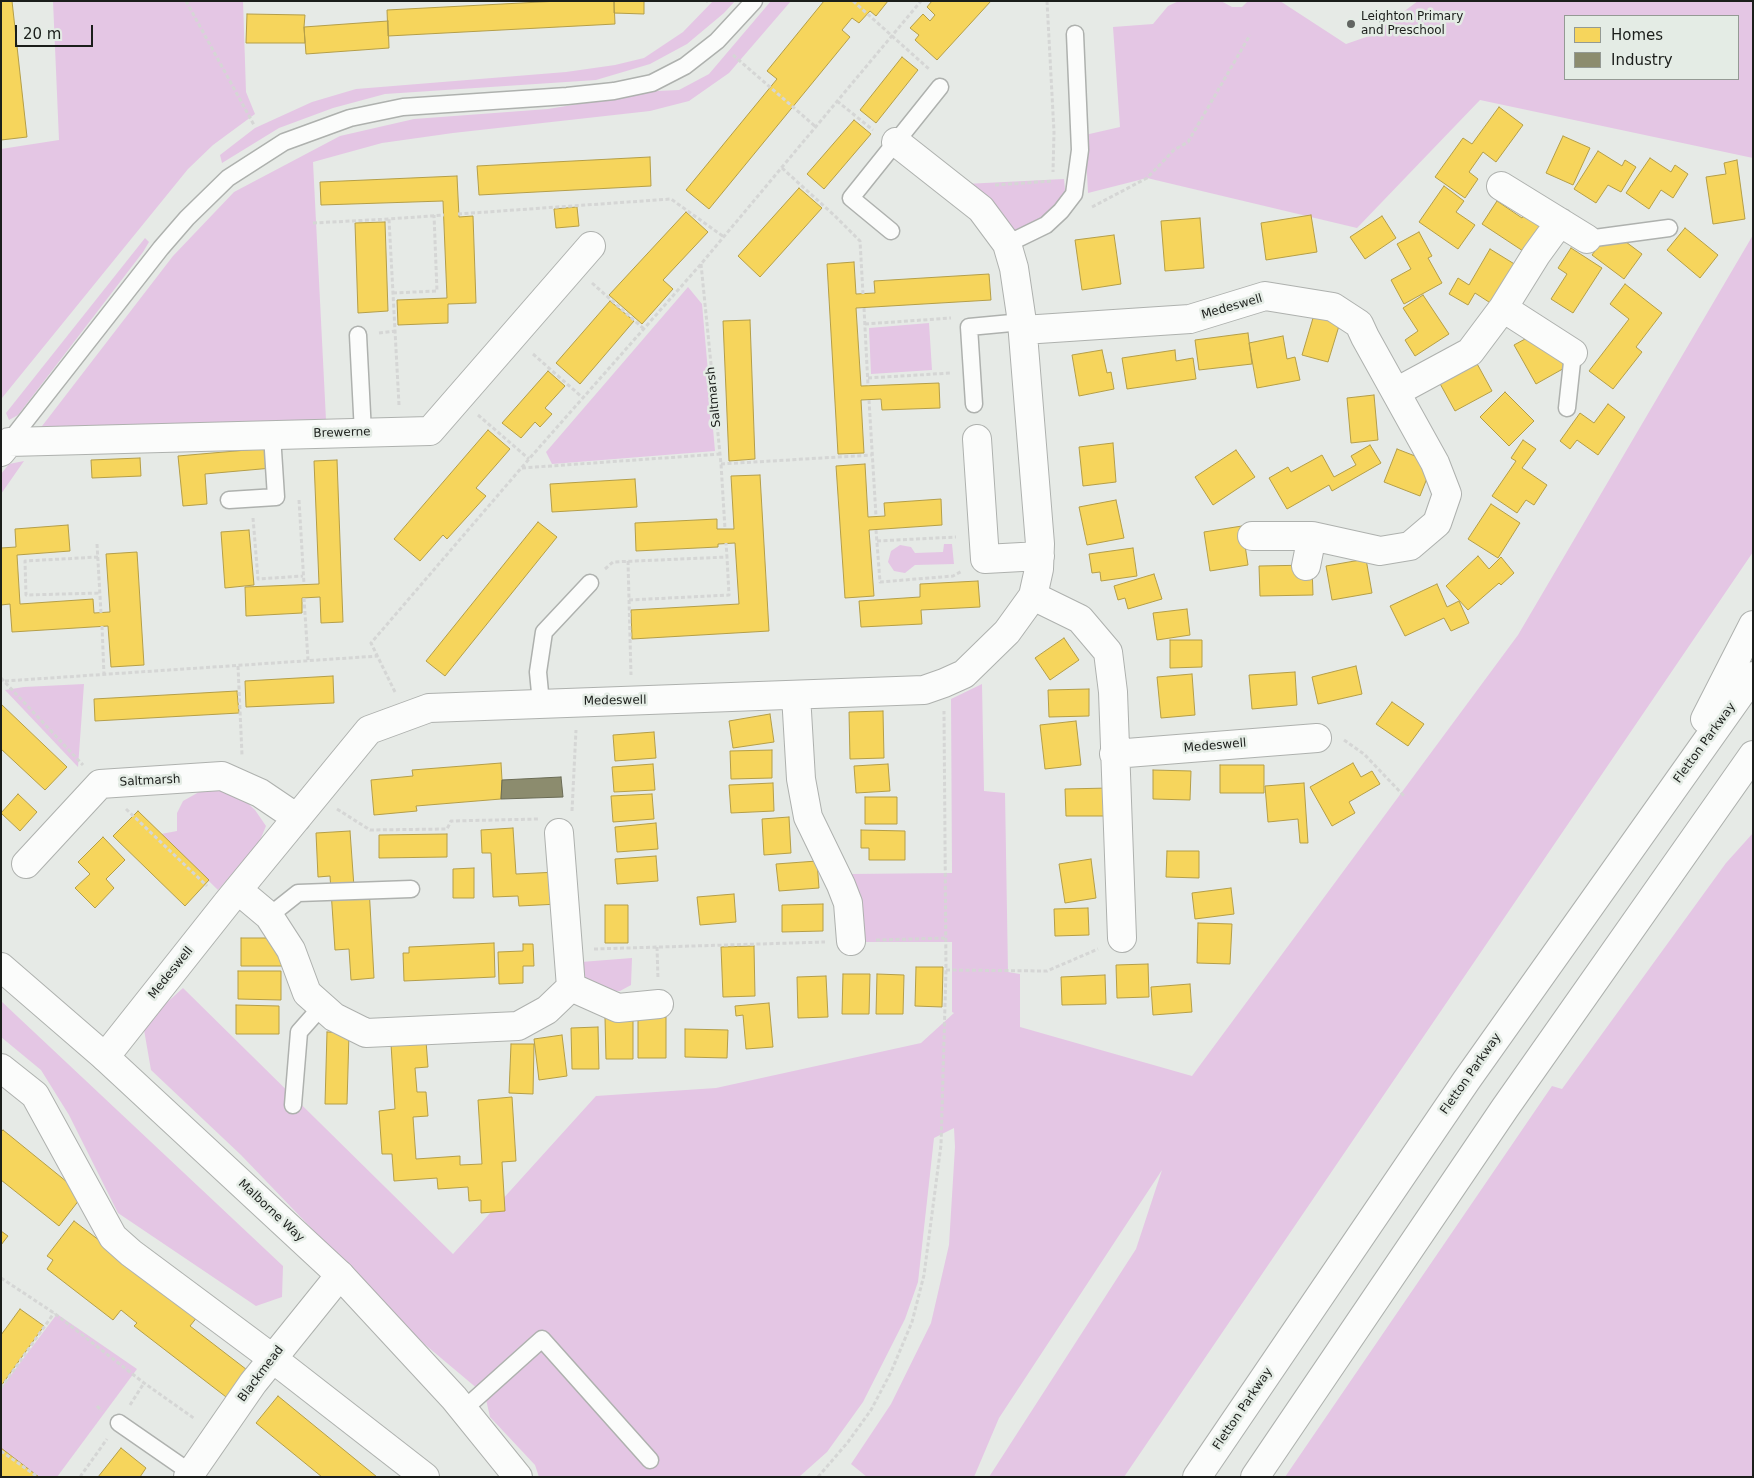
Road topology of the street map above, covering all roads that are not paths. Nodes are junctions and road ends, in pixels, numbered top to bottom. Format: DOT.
graph roads {
  1 [pos="754,1"];
  2 [pos="1075,34"];
  3 [pos="940,87"];
  4 [pos="894,144"];
  5 [pos="1501,186"];
  6 [pos="1560,222"];
  7 [pos="1670,228"];
  8 [pos="891,231"];
  9 [pos="1586,239"];
  10 [pos="592,246"];
  11 [pos="1008,247"];
  12 [pos="1503,308"];
  13 [pos="1022,326"];
  14 [pos="358,335"];
  15 [pos="1573,353"];
  16 [pos="1396,392"];
  17 [pos="974,404"];
  18 [pos="1567,408"];
  19 [pos="363,432"];
  20 [pos="272,435"];
  21 [pos="977,439"];
  22 [pos="5,447"];
  23 [pos="229,500"];
  24 [pos="1252,536"];
  25 [pos="1312,536"];
  26 [pos="1040,556"];
  27 [pos="1306,566"];
  28 [pos="590,583"];
  29 [pos="1033,596"];
  30 [pos="1753,625"];
  31 [pos="1753,676"];
  32 [pos="796,694"];
  33 [pos="541,703"];
  34 [pos="1316,738"];
  35 [pos="1114,754"];
  36 [pos="1753,756"];
  37 [pos="1753,780"];
  38 [pos="1666,796"];
  39 [pos="297,818"];
  40 [pos="559,833"];
  41 [pos="26,864"];
  42 [pos="411,889"];
  43 [pos="238,890"];
  44 [pos="1655,893"];
  45 [pos="269,916"];
  46 [pos="1122,938"];
  47 [pos="851,941"];
  48 [pos="1,967"];
  49 [pos="571,986"];
  50 [pos="659,1004"];
  51 [pos="322,1006"];
  52 [pos="105,1056"];
  53 [pos="1,1068"];
  54 [pos="293,1105"];
  55 [pos="340,1275"];
  56 [pos="272,1358"];
  57 [pos="464,1409"];
  58 [pos="119,1423"];
  59 [pos="650,1460"];
  60 [pos="192,1475"];
  61 [pos="425,1477"];
  62 [pos="518,1477"];
  63 [pos="1197,1477"];
  64 [pos="1255,1477"];
  1 -- 22 [label="lane"];
  2 -- 11 [label="lane"];
  3 -- 4 [label="lane"];
  4 -- 8 [label="lane"];
  4 -- 11 [label="main road"];
  5 -- 6 [label="main road"];
  6 -- 9 [label="main road"];
  6 -- 12 [label="main road"];
  7 -- 9 [label="lane"];
  10 -- 19 [label="main road, Brewerne"];
  11 -- 13 [label="main road, Medeswell"];
  12 -- 15 [label="main road"];
  12 -- 16 [label="main road"];
  13 -- 16 [label="main road, Medeswell"];
  13 -- 17 [label="lane"];
  13 -- 26 [label="main road, Medeswell"];
  14 -- 19 [label="lane"];
  15 -- 18 [label="lane"];
  16 -- 25 [label="main road, Medeswell"];
  19 -- 20 [label="main road, Brewerne"];
  20 -- 22 [label="main road, Brewerne"];
  20 -- 23 [label="lane"];
  21 -- 26 [label="main road"];
  24 -- 25 [label="main road, Medeswell"];
  25 -- 27 [label="main road"];
  26 -- 29 [label="main road, Medeswell"];
  28 -- 33 [label="lane"];
  29 -- 32 [label="main road, Medeswell"];
  29 -- 35 [label="main road"];
  30 -- 38 [label="main road"];
  31 -- 38 [label="main road, Fletton Parkway"];
  32 -- 33 [label="main road, Medeswell"];
  32 -- 47 [label="main road"];
  33 -- 39 [label="main road, Medeswell"];
  34 -- 35 [label="main road, Medeswell"];
  35 -- 46 [label="main road"];
  36 -- 44 [label="main road"];
  37 -- 44 [label="main road"];
  38 -- 63 [label="main road, Fletton Parkway"];
  39 -- 41 [label="main road, Saltmarsh"];
  39 -- 43 [label="main road, Medeswell"];
  40 -- 49 [label="main road"];
  42 -- 45 [label="lane"];
  43 -- 45 [label="main road"];
  43 -- 52 [label="main road, Medeswell"];
  44 -- 64 [label="main road"];
  45 -- 51 [label="main road"];
  48 -- 52 [label="main road, Malborne Way"];
  49 -- 50 [label="main road"];
  49 -- 51 [label="main road"];
  51 -- 54 [label="lane"];
  52 -- 55 [label="main road, Malborne Way"];
  53 -- 56 [label="main road"];
  55 -- 56 [label="main road, Blackmead"];
  55 -- 57 [label="main road, Malborne Way"];
  56 -- 60 [label="main road, Blackmead"];
  56 -- 61 [label="main road"];
  57 -- 59 [label="lane"];
  57 -- 62 [label="main road, Malborne Way"];
  58 -- 60 [label="lane"];
}
